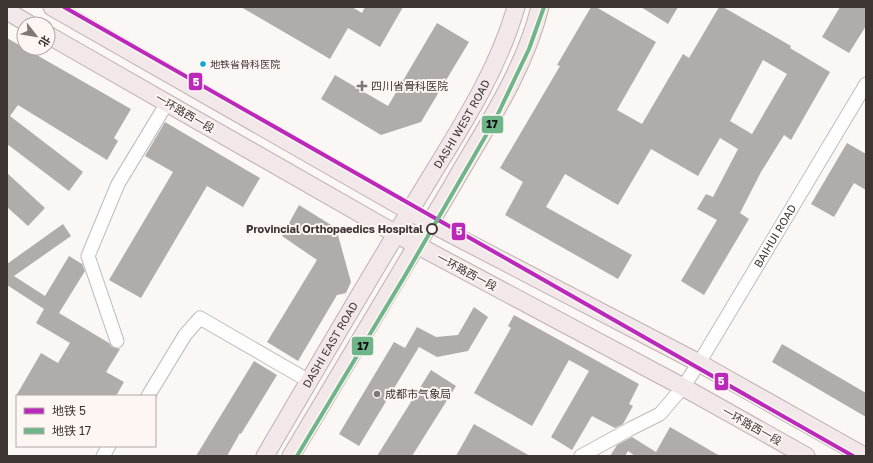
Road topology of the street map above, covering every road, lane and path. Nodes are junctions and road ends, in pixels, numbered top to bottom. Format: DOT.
graph roads {
  1 [pos="52,7"];
  2 [pos="516,7"];
  3 [pos="540,7"];
  4 [pos="7,11"];
  5 [pos="16,16"];
  6 [pos="56,40"];
  7 [pos="866,84"];
  8 [pos="166,103"];
  9 [pos="410,211"];
  10 [pos="430,223"];
  11 [pos="396,234"];
  12 [pos="417,245"];
  13 [pos="117,341"];
  14 [pos="699,363"];
  15 [pos="309,381"];
  16 [pos="683,387"];
  17 [pos="149,395"];
  18 [pos="108,447"];
  19 [pos="103,456"];
  20 [pos="265,456"];
  21 [pos="291,456"];
  22 [pos="581,456"];
  23 [pos="806,456"];
  24 [pos="864,456"];
  1 -- 9 [label="main road"];
  2 -- 9 [label="main road, DASHI WEST ROAD"];
  3 -- 10 [label="main road"];
  4 -- 5 [label="main road"];
  6 -- 8 [label="main road, 一环路西一段"];
  7 -- 14 [label="street, BAIHUI ROAD"];
  8 -- 11 [label="main road, 一环路西一段"];
  8 -- 13 [label="street"];
  9 -- 10 [label="main road"];
  9 -- 11 [label="main road, DASHI WEST ROAD"];
  10 -- 12 [label="main road"];
  10 -- 14 [label="main road"];
  11 -- 12 [label="main road, 一环路西一段"];
  11 -- 15 [label="main road, DASHI EAST ROAD"];
  12 -- 16 [label="main road, 一环路西一段"];
  12 -- 21 [label="main road"];
  14 -- 16 [label="street, BAIHUI ROAD"];
  14 -- 24 [label="main road"];
  15 -- 17 [label="street"];
  15 -- 20 [label="main road, DASHI EAST ROAD"];
  16 -- 22 [label="street, BAIHUI ROAD"];
  16 -- 23 [label="main road, 一环路西一段"];
  18 -- 19 [label="street"];
}
